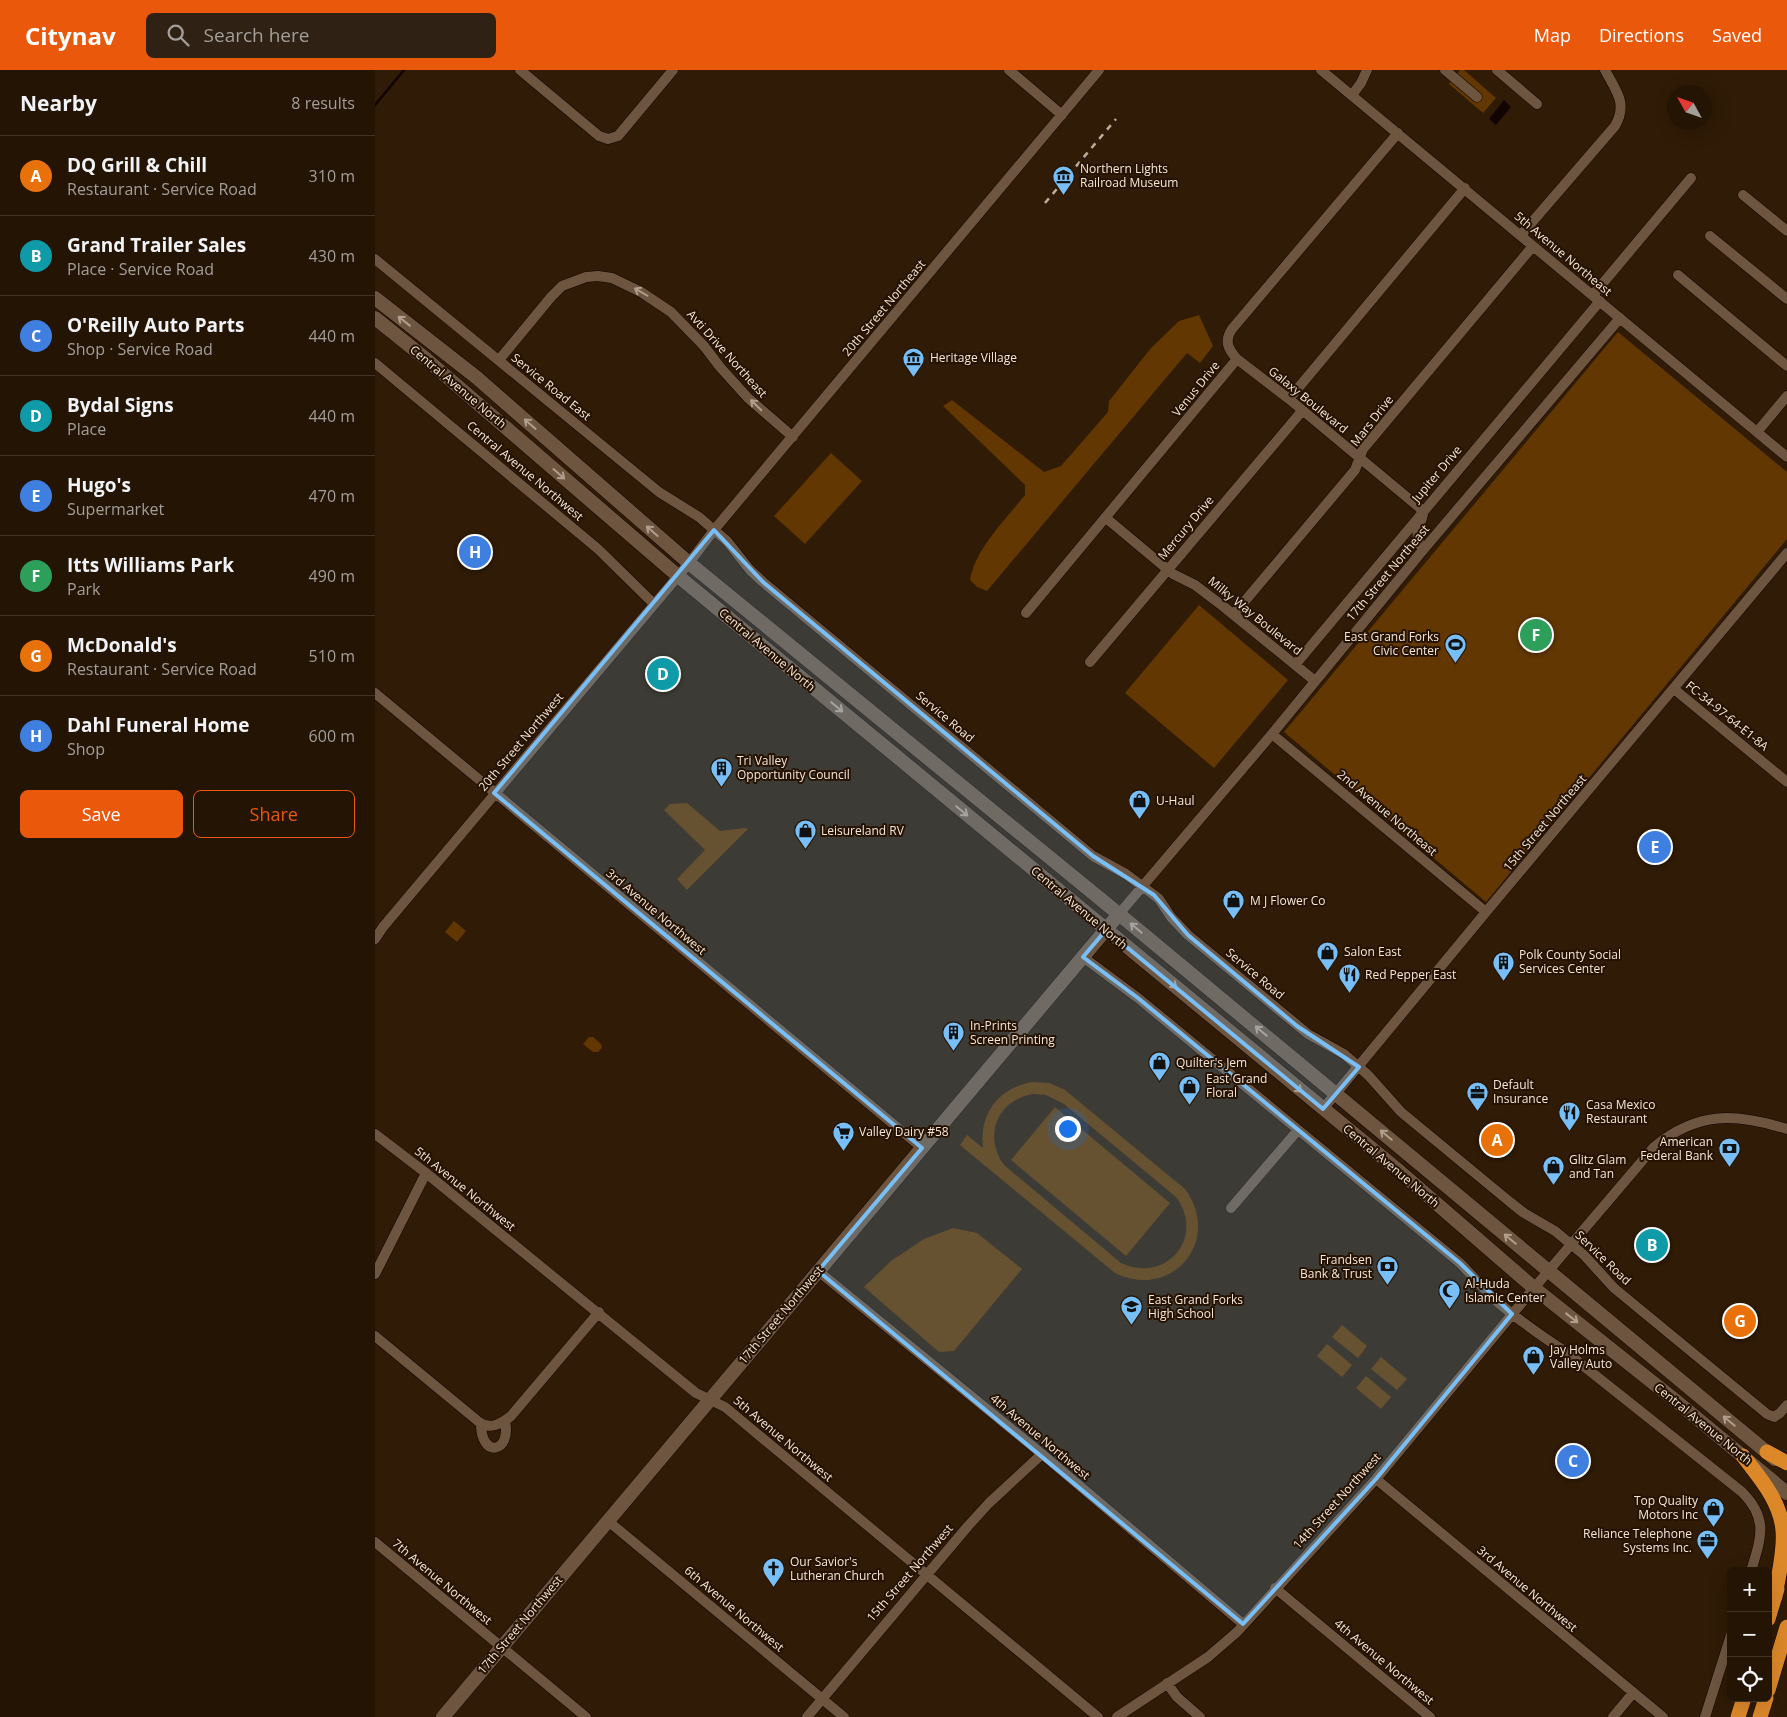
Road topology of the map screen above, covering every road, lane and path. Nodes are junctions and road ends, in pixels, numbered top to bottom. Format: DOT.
graph roads {
  1 [pos="520,70"];
  2 [pos="673,70"];
  3 [pos="1009,70"];
  4 [pos="1099,70"];
  5 [pos="1321,70"];
  6 [pos="1367,70"];
  7 [pos="1445,70"];
  8 [pos="1497,70"];
  9 [pos="1605,70"];
  10 [pos="1352,95"];
  11 [pos="1477,97"];
  12 [pos="1537,104"];
  13 [pos="1062,115"];
  14 [pos="1398,133"];
  15 [pos="1691,178"];
  16 [pos="1465,188"];
  17 [pos="1743,195"];
  18 [pos="1787,231"];
  19 [pos="1521,235"];
  20 [pos="1710,236"];
  21 [pos="1533,246"];
  22 [pos="375,259"];
  23 [pos="1678,275"];
  24 [pos="375,298"];
  25 [pos="1596,298"];
  26 [pos="1787,299"];
  27 [pos="375,318"];
  28 [pos="1620,318"];
  29 [pos="1237,359"];
  30 [pos="499,360"];
  31 [pos="375,363"];
  32 [pos="1787,366"];
  33 [pos="1787,396"];
  34 [pos="1289,399"];
  35 [pos="1301,411"];
  36 [pos="1757,432"];
  37 [pos="793,437"];
  38 [pos="1787,458"];
  39 [pos="1359,459"];
  40 [pos="1423,511"];
  41 [pos="1106,518"];
  42 [pos="715,530"];
  43 [pos="1423,550"];
  44 [pos="1787,553"];
  45 [pos="689,563"];
  46 [pos="1168,570"];
  47 [pos="678,576"];
  48 [pos="654,604"];
  49 [pos="1026,613"];
  50 [pos="1234,614"];
  51 [pos="1090,662"];
  52 [pos="1295,665"];
  53 [pos="1315,681"];
  54 [pos="1674,689"];
  55 [pos="376,696"];
  56 [pos="1272,734"];
  57 [pos="1787,782"];
  58 [pos="494,793"];
  59 [pos="1143,886"];
  60 [pos="1486,912"];
  61 [pos="1119,914"];
  62 [pos="1106,930"];
  63 [pos="375,939"];
  64 [pos="1083,957"];
  65 [pos="1359,1067"];
  66 [pos="1337,1093"];
  67 [pos="1323,1109"];
  68 [pos="1787,1129"];
  69 [pos="1298,1130"];
  70 [pos="375,1134"];
  71 [pos="923,1148"];
  72 [pos="426,1173"];
  73 [pos="1231,1208"];
  74 [pos="1571,1244"];
  75 [pos="818,1271"];
  76 [pos="1548,1271"];
  77 [pos="375,1274"];
  78 [pos="1534,1288"];
  79 [pos="599,1312"];
  80 [pos="1512,1314"];
  81 [pos="375,1336"];
  82 [pos="710,1400"];
  83 [pos="1787,1405"];
  84 [pos="505,1421"];
  85 [pos="481,1424"];
  86 [pos="1767,1452"];
  87 [pos="1042,1454"];
  88 [pos="1743,1456"];
  89 [pos="1787,1462"];
  90 [pos="1787,1470"];
  91 [pos="1376,1479"];
  92 [pos="1787,1493"];
  93 [pos="608,1521"];
  94 [pos="375,1542"];
  95 [pos="1787,1557"];
  96 [pos="1752,1567"];
  97 [pos="925,1574"];
  98 [pos="1275,1588"];
  99 [pos="1775,1597"];
  100 [pos="1770,1612"];
  101 [pos="1243,1624"];
  102 [pos="1787,1627"];
  103 [pos="501,1648"];
  104 [pos="1727,1648"];
  105 [pos="1772,1677"];
  106 [pos="1167,1683"];
  107 [pos="1633,1693"];
  108 [pos="822,1699"];
  109 [pos="1743,1702"];
  110 [pos="1765,1702"];
  111 [pos="443,1717"];
  112 [pos="586,1717"];
  113 [pos="807,1717"];
  114 [pos="844,1717"];
  115 [pos="1098,1717"];
  116 [pos="1117,1717"];
  117 [pos="1200,1717"];
  118 [pos="1431,1717"];
  119 [pos="1613,1717"];
  120 [pos="1663,1717"];
  121 [pos="1705,1717"];
  122 [pos="1738,1717"];
  123 [pos="1760,1717"];
  1 -- 2 [label="street"];
  3 -- 13 [label="street"];
  4 -- 13 [label="street, 20th Street Northeast"];
  5 -- 10 [label="street, 5th Avenue Northeast"];
  6 -- 10 [label="street"];
  7 -- 11 [label="street"];
  8 -- 12 [label="street"];
  9 -- 19 [label="street"];
  10 -- 14 [label="street, 5th Avenue Northeast"];
  13 -- 37 [label="street, 20th Street Northeast"];
  14 -- 16 [label="street, 5th Avenue Northeast"];
  14 -- 29 [label="street, Venus Drive"];
  15 -- 25 [label="street, Jupiter Drive"];
  16 -- 19 [label="street, 5th Avenue Northeast"];
  16 -- 34 [label="street"];
  17 -- 18 [label="street"];
  19 -- 21 [label="street, 5th Avenue Northeast"];
  20 -- 26 [label="street"];
  21 -- 25 [label="street, 5th Avenue Northeast"];
  21 -- 39 [label="street, Mars Drive"];
  22 -- 30 [label="street, Service Road East"];
  23 -- 32 [label="street"];
  45 -- 24 [label="main road, Central Avenue North, one-way"];
  25 -- 28 [label="street, 5th Avenue Northeast"];
  25 -- 40 [label="street, Jupiter Drive"];
  27 -- 47 [label="main road, Central Avenue North, one-way"];
  28 -- 36 [label="street, 5th Avenue Northeast"];
  28 -- 43 [label="street, 17th Street Northeast"];
  29 -- 34 [label="street, Galaxy Boulevard"];
  29 -- 41 [label="street, Venus Drive"];
  37 -- 30 [label="street, Avti Drive Northeast, one-way"];
  30 -- 42 [label="street, Service Road East"];
  31 -- 48 [label="street, Central Avenue Northwest"];
  33 -- 36 [label="street"];
  34 -- 35 [label="street, Galaxy Boulevard"];
  35 -- 39 [label="street, Galaxy Boulevard"];
  35 -- 46 [label="street, Mercury Drive"];
  36 -- 38 [label="street, 5th Avenue Northeast"];
  37 -- 42 [label="street, 20th Street Northeast"];
  39 -- 40 [label="street, Galaxy Boulevard"];
  39 -- 50 [label="street, Mars Drive"];
  40 -- 43 [label="street"];
  40 -- 52 [label="street, Jupiter Drive"];
  41 -- 46 [label="street, Milky Way Boulevard"];
  41 -- 49 [label="street, Venus Drive"];
  42 -- 45 [label="street, 20th Street Northeast"];
  42 -- 59 [label="street, Service Road"];
  43 -- 53 [label="street, 17th Street Northeast"];
  44 -- 54 [label="street, 15th Street Northeast"];
  45 -- 47 [label="street, 20th Street Northwest"];
  45 -- 61 [label="main road, Central Avenue North"];
  46 -- 50 [label="street, Milky Way Boulevard"];
  46 -- 51 [label="street, Mercury Drive"];
  47 -- 48 [label="street, 20th Street Northwest"];
  47 -- 62 [label="main road, Central Avenue North, one-way"];
  48 -- 58 [label="street, 20th Street Northwest"];
  50 -- 52 [label="street, Milky Way Boulevard"];
  52 -- 53 [label="street, Milky Way Boulevard"];
  53 -- 56 [label="street, 17th Street Northeast"];
  54 -- 57 [label="street, FC-34-97-64-E1-8A"];
  54 -- 60 [label="street, 15th Street Northeast"];
  55 -- 58 [label="street, 3rd Avenue Northwest"];
  56 -- 59 [label="street, 17th Street Northeast"];
  56 -- 60 [label="street, 2nd Avenue Northeast"];
  58 -- 63 [label="street, 20th Street Northwest"];
  58 -- 71 [label="street, 3rd Avenue Northwest"];
  59 -- 61 [label="street, 17th Street Northeast"];
  59 -- 65 [label="street, Service Road"];
  60 -- 65 [label="street, 15th Street Northeast"];
  61 -- 62 [label="main road, 17th Street Northwest"];
  66 -- 61 [label="main road, Central Avenue North, one-way"];
  62 -- 64 [label="main road, 17th Street Northwest"];
  62 -- 67 [label="main road, Central Avenue North, one-way"];
  64 -- 69 [label="street"];
  64 -- 71 [label="main road, 17th Street Northwest"];
  65 -- 66 [label="street, 15th Street Northeast"];
  65 -- 74 [label="street, Service Road"];
  66 -- 67 [label="street, 15th Street Northeast"];
  76 -- 66 [label="main road, Central Avenue North, one-way"];
  67 -- 78 [label="main road, Central Avenue North"];
  68 -- 74 [label="street, 14th Street Northwest"];
  69 -- 73 [label="street"];
  69 -- 80 [label="street"];
  70 -- 72 [label="street, 5th Avenue Northwest"];
  71 -- 75 [label="main road, 17th Street Northwest"];
  72 -- 77 [label="street"];
  72 -- 79 [label="street, 5th Avenue Northwest"];
  74 -- 76 [label="street, 14th Street Northwest"];
  74 -- 83 [label="street, Service Road"];
  75 -- 82 [label="main road, 17th Street Northwest"];
  75 -- 87 [label="street, 4th Avenue Northwest"];
  76 -- 78 [label="street, 14th Street Northwest"];
  86 -- 76 [label="main road, Central Avenue North, one-way"];
  78 -- 80 [label="street, 14th Street Northwest"];
  78 -- 88 [label="main road, Central Avenue North, one-way"];
  79 -- 82 [label="street, 5th Avenue Northwest"];
  79 -- 84 [label="street"];
  80 -- 91 [label="street, 14th Street Northwest"];
  80 -- 96 [label="street"];
  81 -- 85 [label="street"];
  82 -- 93 [label="main road, 17th Street Northwest"];
  82 -- 97 [label="street, 5th Avenue Northwest"];
  84 -- 85 [label="street"];
  84 -- 85 [label="street"];
  86 -- 89 [label="highway"];
  86 -- 90 [label="main road, Central Avenue North"];
  87 -- 97 [label="street, 15th Street Northwest"];
  87 -- 101 [label="street, 4th Avenue Northwest"];
  88 -- 92 [label="main road, Central Avenue North"];
  88 -- 99 [label="highway"];
  91 -- 98 [label="street, 14th Street Northwest"];
  91 -- 107 [label="street, 3rd Avenue Northwest"];
  93 -- 103 [label="main road, 17th Street Northwest"];
  93 -- 108 [label="street, 6th Avenue Northwest"];
  94 -- 103 [label="street, 7th Avenue Northwest"];
  95 -- 99 [label="highway"];
  97 -- 108 [label="street, 15th Street Northwest"];
  97 -- 115 [label="street, 5th Avenue Northwest"];
  98 -- 101 [label="street, 14th Street Northwest"];
  98 -- 118 [label="street, 4th Avenue Northwest"];
  99 -- 100 [label="highway"];
  101 -- 106 [label="street, 14th Street Northwest"];
  102 -- 105 [label="highway"];
  103 -- 111 [label="main road, 17th Street Northwest"];
  103 -- 112 [label="street, 7th Avenue Northwest"];
  104 -- 121 [label="street"];
  106 -- 116 [label="street, 14th Street Northwest"];
  106 -- 117 [label="street"];
  107 -- 119 [label="street"];
  107 -- 120 [label="street, 3rd Avenue Northwest"];
  108 -- 113 [label="street, 15th Street Northwest"];
  108 -- 114 [label="street, 6th Avenue Northwest"];
  109 -- 122 [label="highway"];
  110 -- 123 [label="highway"];
}
